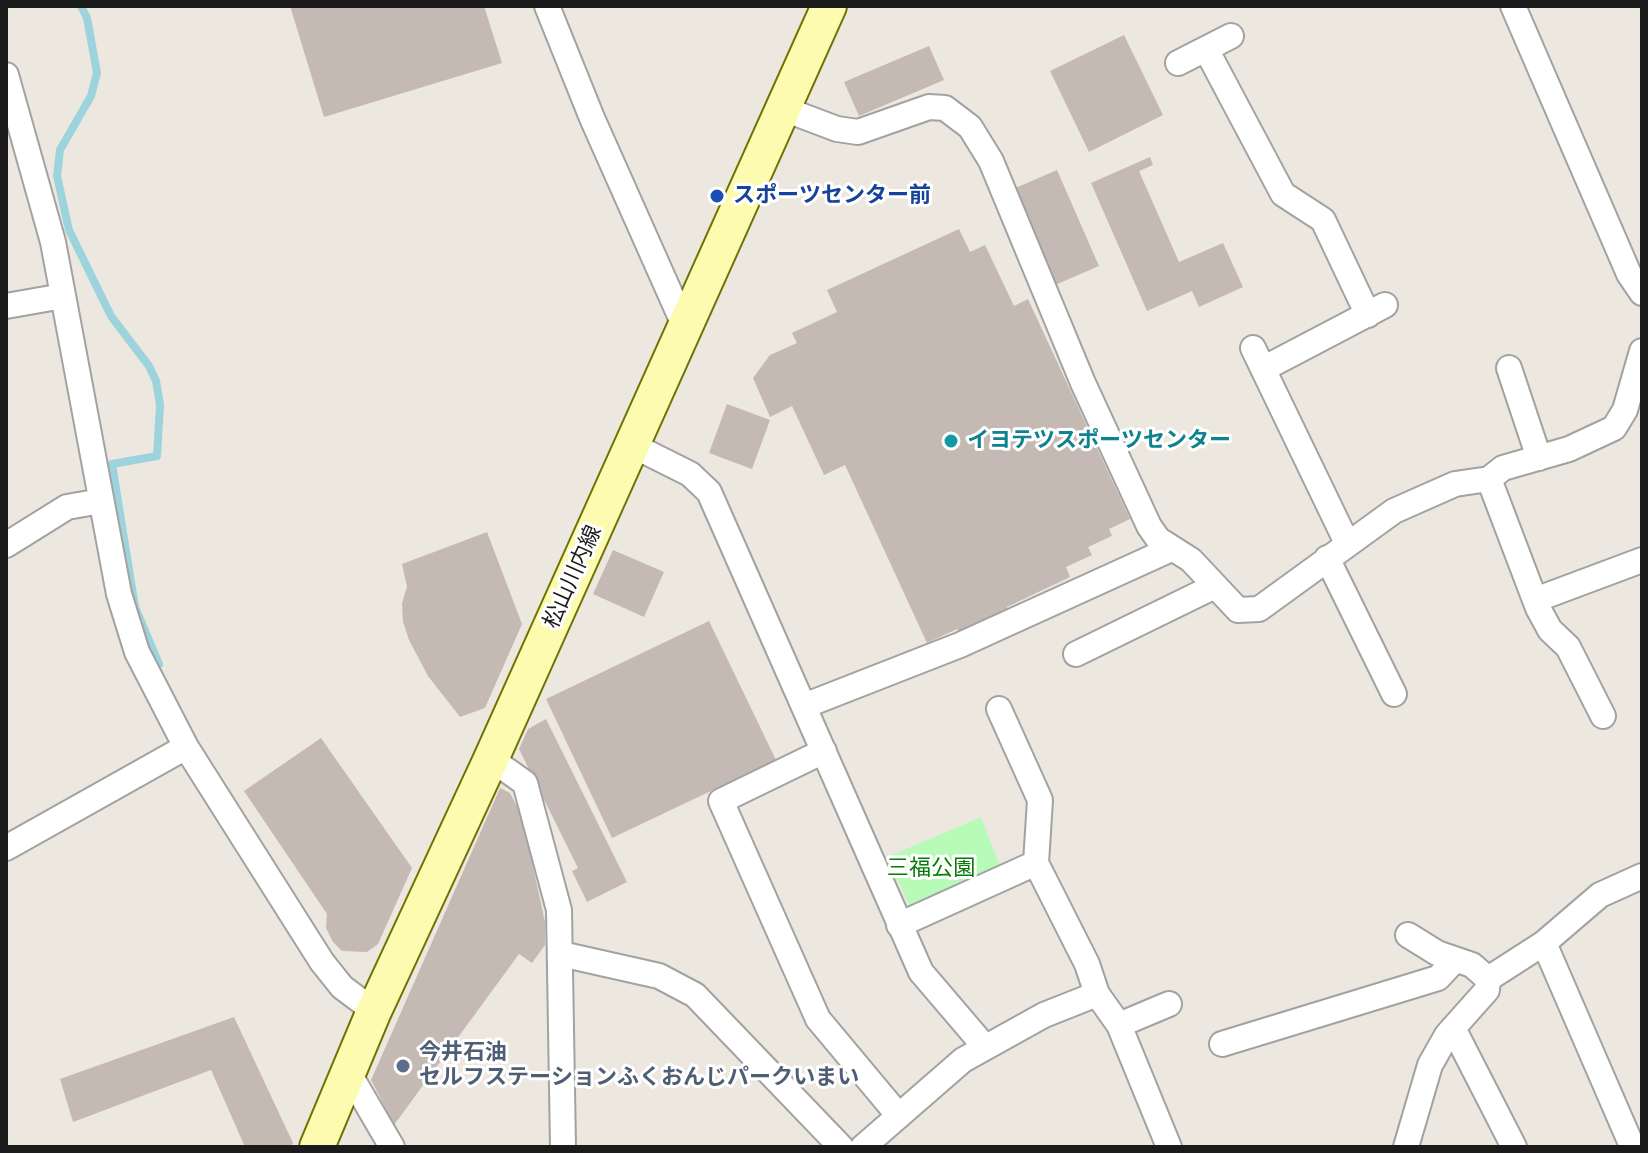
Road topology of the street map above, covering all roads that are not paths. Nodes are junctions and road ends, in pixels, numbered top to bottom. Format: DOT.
graph roads {
  1 [pos="547,6"];
  2 [pos="829,6"];
  3 [pos="1513,6"];
  4 [pos="1231,36"];
  5 [pos="1206,49"];
  6 [pos="1178,63"];
  7 [pos="6,75"];
  8 [pos="784,109"];
  9 [pos="12,119"];
  10 [pos="1642,293"];
  11 [pos="63,296"];
  12 [pos="6,306"];
  13 [pos="685,327"];
  14 [pos="1642,351"];
  15 [pos="1509,368"];
  16 [pos="632,445"];
  17 [pos="1539,458"];
  18 [pos="1489,479"];
  19 [pos="101,501"];
  20 [pos="1347,543"];
  21 [pos="6,545"];
  22 [pos="1171,549"];
  23 [pos="1327,558"];
  24 [pos="1642,560"];
  25 [pos="1215,586"];
  26 [pos="1535,600"];
  27 [pos="1076,654"];
  28 [pos="1394,694"];
  29 [pos="804,706"];
  30 [pos="999,709"];
  31 [pos="1603,716"];
  32 [pos="186,747"];
  33 [pos="824,751"];
  34 [pos="491,759"];
  35 [pos="6,848"];
  36 [pos="1036,863"];
  37 [pos="1642,876"];
  38 [pos="899,925"];
  39 [pos="1408,935"];
  40 [pos="1544,943"];
  41 [pos="561,954"];
  42 [pos="1454,961"];
  43 [pos="1488,979"];
  44 [pos="1097,994"];
  45 [pos="1169,1004"];
  46 [pos="374,1011"];
  47 [pos="1119,1025"];
  48 [pos="1453,1028"];
  49 [pos="1222,1044"];
  50 [pos="985,1047"];
  51 [pos="350,1075"];
  52 [pos="899,1116"];
  53 [pos="1634,1144"];
  54 [pos="317,1147"];
  55 [pos="392,1147"];
  56 [pos="563,1147"];
  57 [pos="841,1147"];
  58 [pos="863,1147"];
  59 [pos="1169,1147"];
  60 [pos="1406,1147"];
  61 [pos="1514,1147"];
  1 -- 13 [label="street"];
  2 -- 8 [label="main road, 松山川内線"];
  3 -- 10 [label="street"];
  4 -- 5 [label="street"];
  5 -- 6 [label="street"];
  5 -- 20 [label="street"];
  7 -- 9 [label="street"];
  8 -- 13 [label="main road, 松山川内線"];
  8 -- 22 [label="street"];
  9 -- 11 [label="street"];
  11 -- 12 [label="street"];
  11 -- 19 [label="street"];
  13 -- 16 [label="main road, 松山川内線"];
  14 -- 17 [label="street"];
  15 -- 17 [label="street"];
  16 -- 29 [label="street"];
  16 -- 34 [label="main road, 松山川内線"];
  17 -- 18 [label="street"];
  18 -- 20 [label="street"];
  18 -- 26 [label="street"];
  19 -- 21 [label="street"];
  19 -- 32 [label="street"];
  20 -- 23 [label="street"];
  22 -- 25 [label="street"];
  22 -- 29 [label="street"];
  23 -- 25 [label="street"];
  23 -- 28 [label="street"];
  24 -- 26 [label="street"];
  25 -- 27 [label="street"];
  26 -- 31 [label="street"];
  29 -- 33 [label="street"];
  30 -- 36 [label="street"];
  32 -- 35 [label="street"];
  32 -- 46 [label="street"];
  33 -- 38 [label="street"];
  33 -- 52 [label="street"];
  34 -- 41 [label="street"];
  34 -- 46 [label="main road, 松山川内線"];
  36 -- 38 [label="street"];
  36 -- 44 [label="street"];
  37 -- 40 [label="street"];
  38 -- 50 [label="street"];
  39 -- 42 [label="street"];
  40 -- 43 [label="street"];
  40 -- 53 [label="street"];
  41 -- 56 [label="street"];
  41 -- 57 [label="street"];
  42 -- 43 [label="street"];
  42 -- 49 [label="street"];
  43 -- 48 [label="street"];
  44 -- 47 [label="street"];
  44 -- 50 [label="street"];
  45 -- 47 [label="street"];
  46 -- 51 [label="main road, 松山川内線"];
  47 -- 59 [label="street"];
  48 -- 60 [label="street"];
  48 -- 61 [label="street"];
  50 -- 52 [label="street"];
  51 -- 54 [label="main road, 松山川内線"];
  51 -- 55 [label="street"];
  52 -- 58 [label="street"];
}
